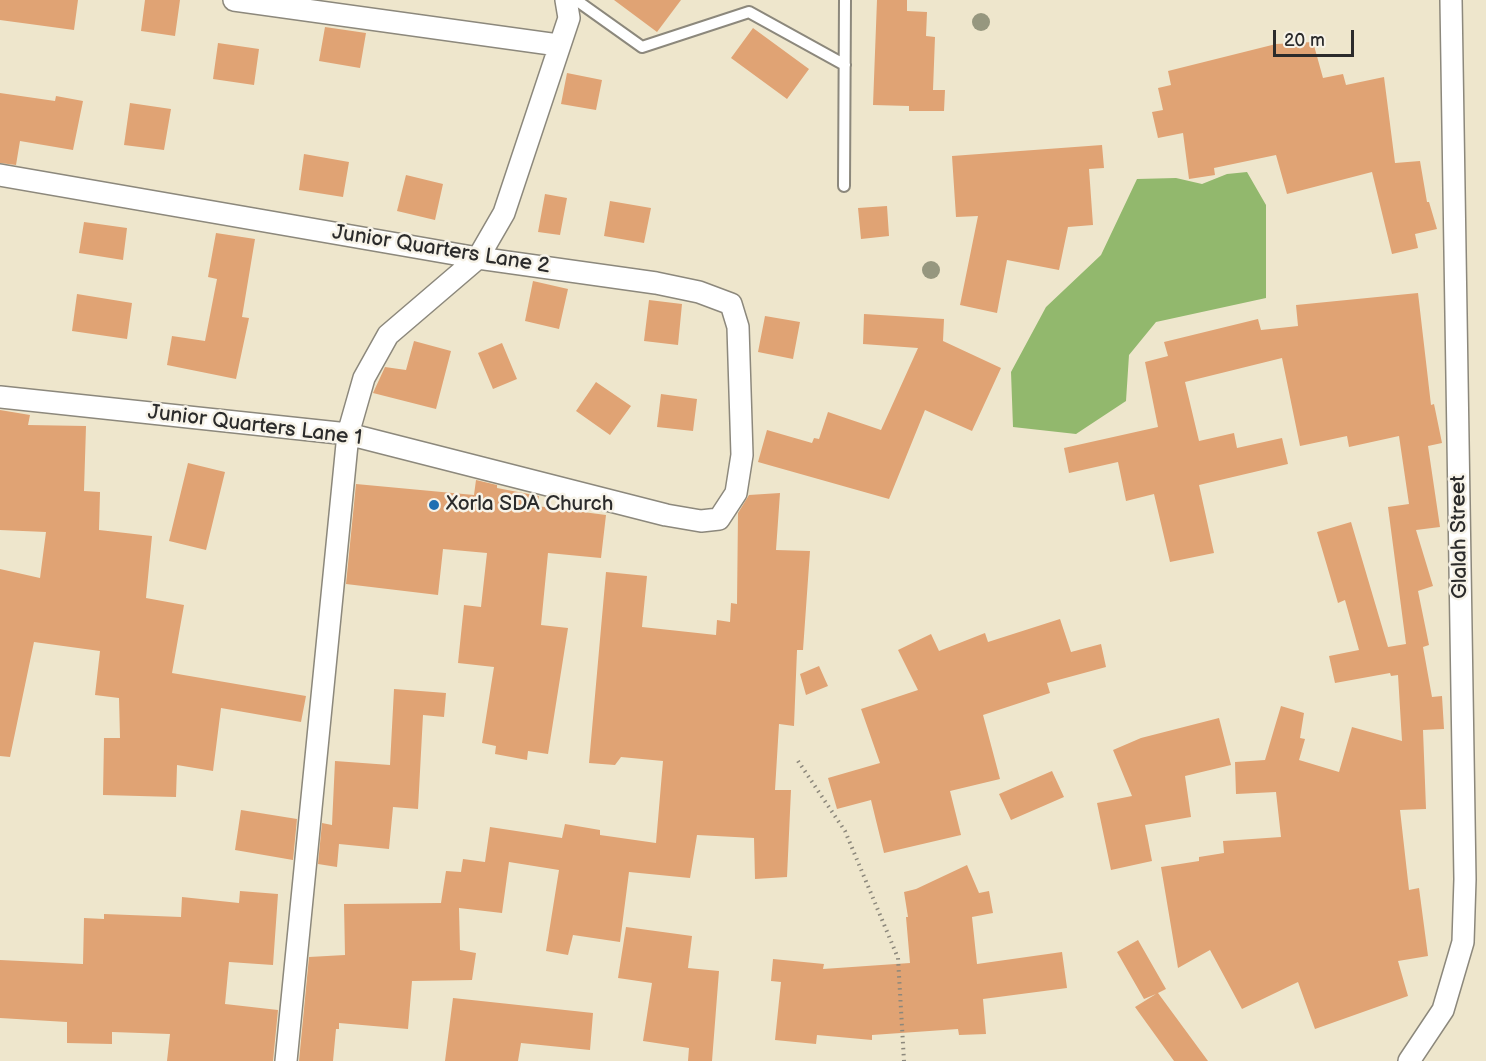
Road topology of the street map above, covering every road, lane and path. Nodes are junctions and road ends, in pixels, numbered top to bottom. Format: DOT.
graph roads {
  1 [pos="234,0"];
  2 [pos="566,0"];
  3 [pos="576,0"];
  4 [pos="845,0"];
  5 [pos="1451,0"];
  6 [pos="558,45"];
  7 [pos="845,65"];
  8 [pos="0,175"];
  9 [pos="844,186"];
  10 [pos="477,258"];
  11 [pos="0,397"];
  12 [pos="348,434"];
  13 [pos="742,455"];
  14 [pos="798,761"];
  15 [pos="286,1061"];
  16 [pos="904,1061"];
  17 [pos="1409,1061"];
  1 -- 6 [label="street"];
  2 -- 6 [label="street"];
  3 -- 7 [label="lane"];
  4 -- 7 [label="lane"];
  5 -- 17 [label="street, Glalah Street"];
  6 -- 10 [label="street"];
  7 -- 9 [label="lane"];
  8 -- 10 [label="street, Junior Quarters Lane 2"];
  10 -- 12 [label="street"];
  10 -- 13 [label="street, Junior Quarters Lane 2"];
  11 -- 12 [label="street, Junior Quarters Lane 1"];
  12 -- 13 [label="street, Junior Quarters Lane 1"];
  12 -- 15 [label="street"];
  14 -- 16 [label="path"];
}
